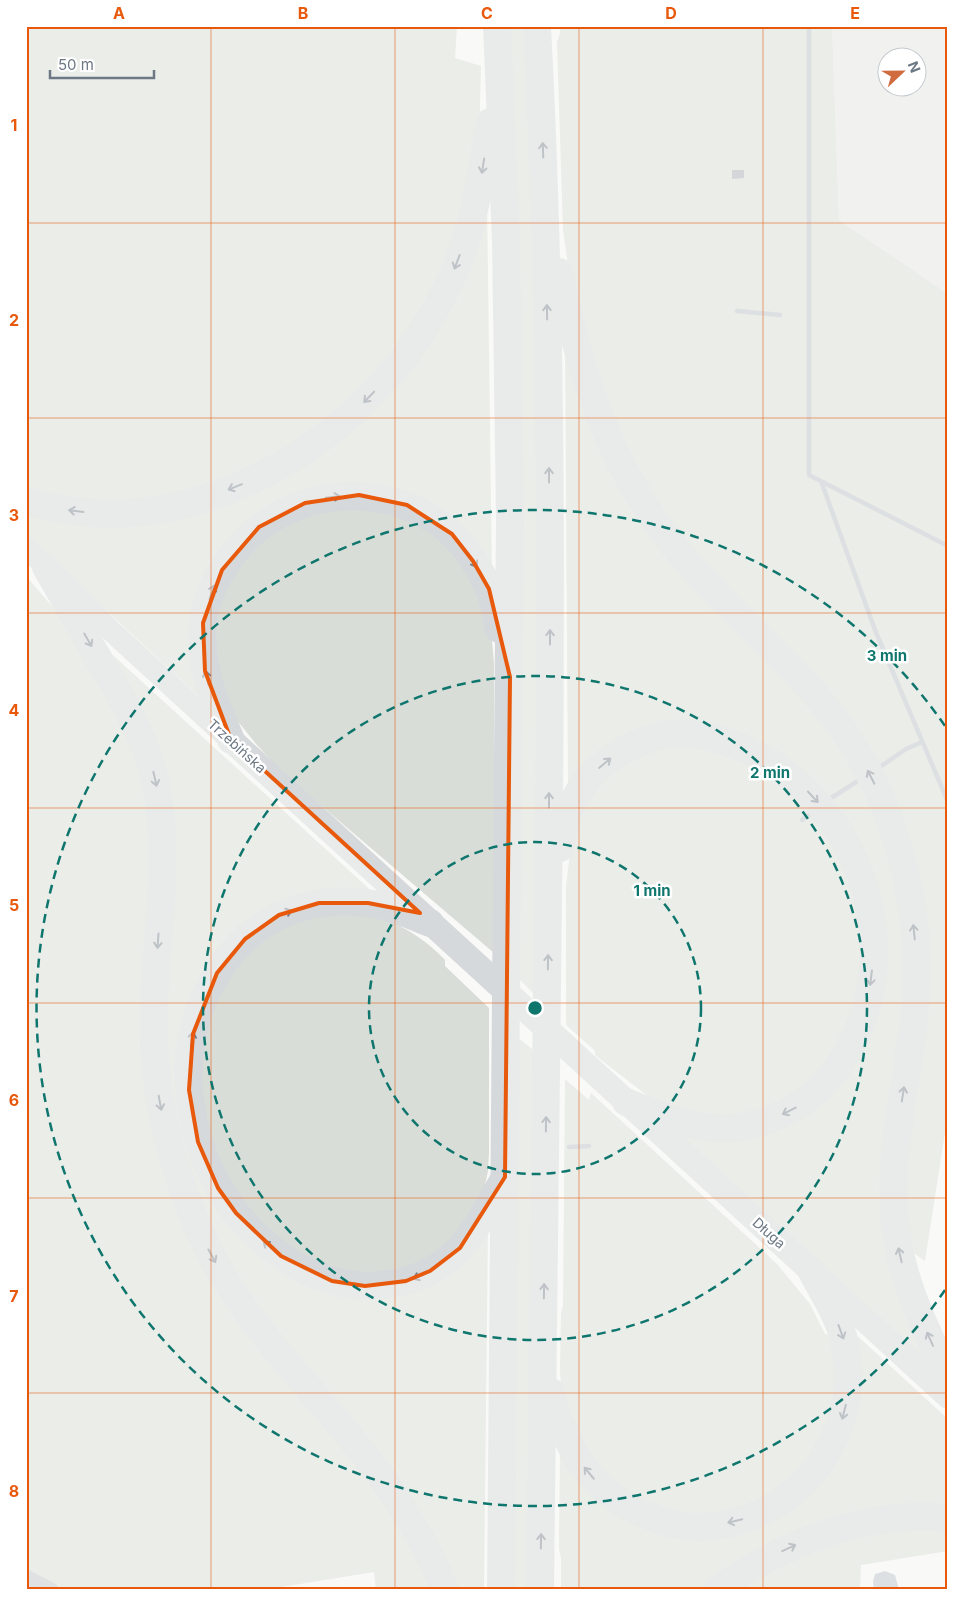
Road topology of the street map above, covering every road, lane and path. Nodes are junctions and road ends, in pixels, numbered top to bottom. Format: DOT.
graph roads {
  1 [pos="497,26"];
  2 [pos="537,26"];
  3 [pos="499,66"];
  4 [pos="544,199"];
  5 [pos="26,500"];
  6 [pos="26,548"];
  7 [pos="46,567"];
  8 [pos="510,677"];
  9 [pos="231,740"];
  10 [pos="548,901"];
  11 [pos="430,923"];
  12 [pos="591,1069"];
  13 [pos="626,1102"];
  14 [pos="505,1177"];
  15 [pos="812,1272"];
  16 [pos="544,1340"];
  17 [pos="948,1375"];
  18 [pos="948,1396"];
  19 [pos="948,1518"];
  20 [pos="26,1577"];
  21 [pos="51,1590"];
  22 [pos="445,1590"];
  23 [pos="501,1590"];
  24 [pos="540,1590"];
  25 [pos="717,1590"];
  1 -- 3 [label="highway"];
  4 -- 2 [label="highway, one-way"];
  3 -- 5 [label="highway, one-way"];
  3 -- 8 [label="highway"];
  10 -- 4 [label="highway, one-way"];
  17 -- 4 [label="highway, one-way"];
  6 -- 7 [label="main road, Trzebińska"];
  7 -- 9 [label="main road, Trzebińska"];
  7 -- 22 [label="highway, one-way"];
  9 -- 8 [label="highway, one-way"];
  8 -- 14 [label="highway"];
  9 -- 11 [label="main road, Trzebińska"];
  10 -- 13 [label="highway, one-way"];
  16 -- 10 [label="highway, one-way"];
  11 -- 12 [label="main road, Trzebińska"];
  14 -- 11 [label="highway, one-way"];
  12 -- 13 [label="main road, Długa"];
  13 -- 15 [label="main road, Długa"];
  14 -- 23 [label="highway"];
  15 -- 16 [label="highway, one-way"];
  15 -- 18 [label="main road, Długa"];
  24 -- 16 [label="highway, one-way"];
  25 -- 19 [label="highway, one-way"];
  20 -- 21 [label="street"];
}
